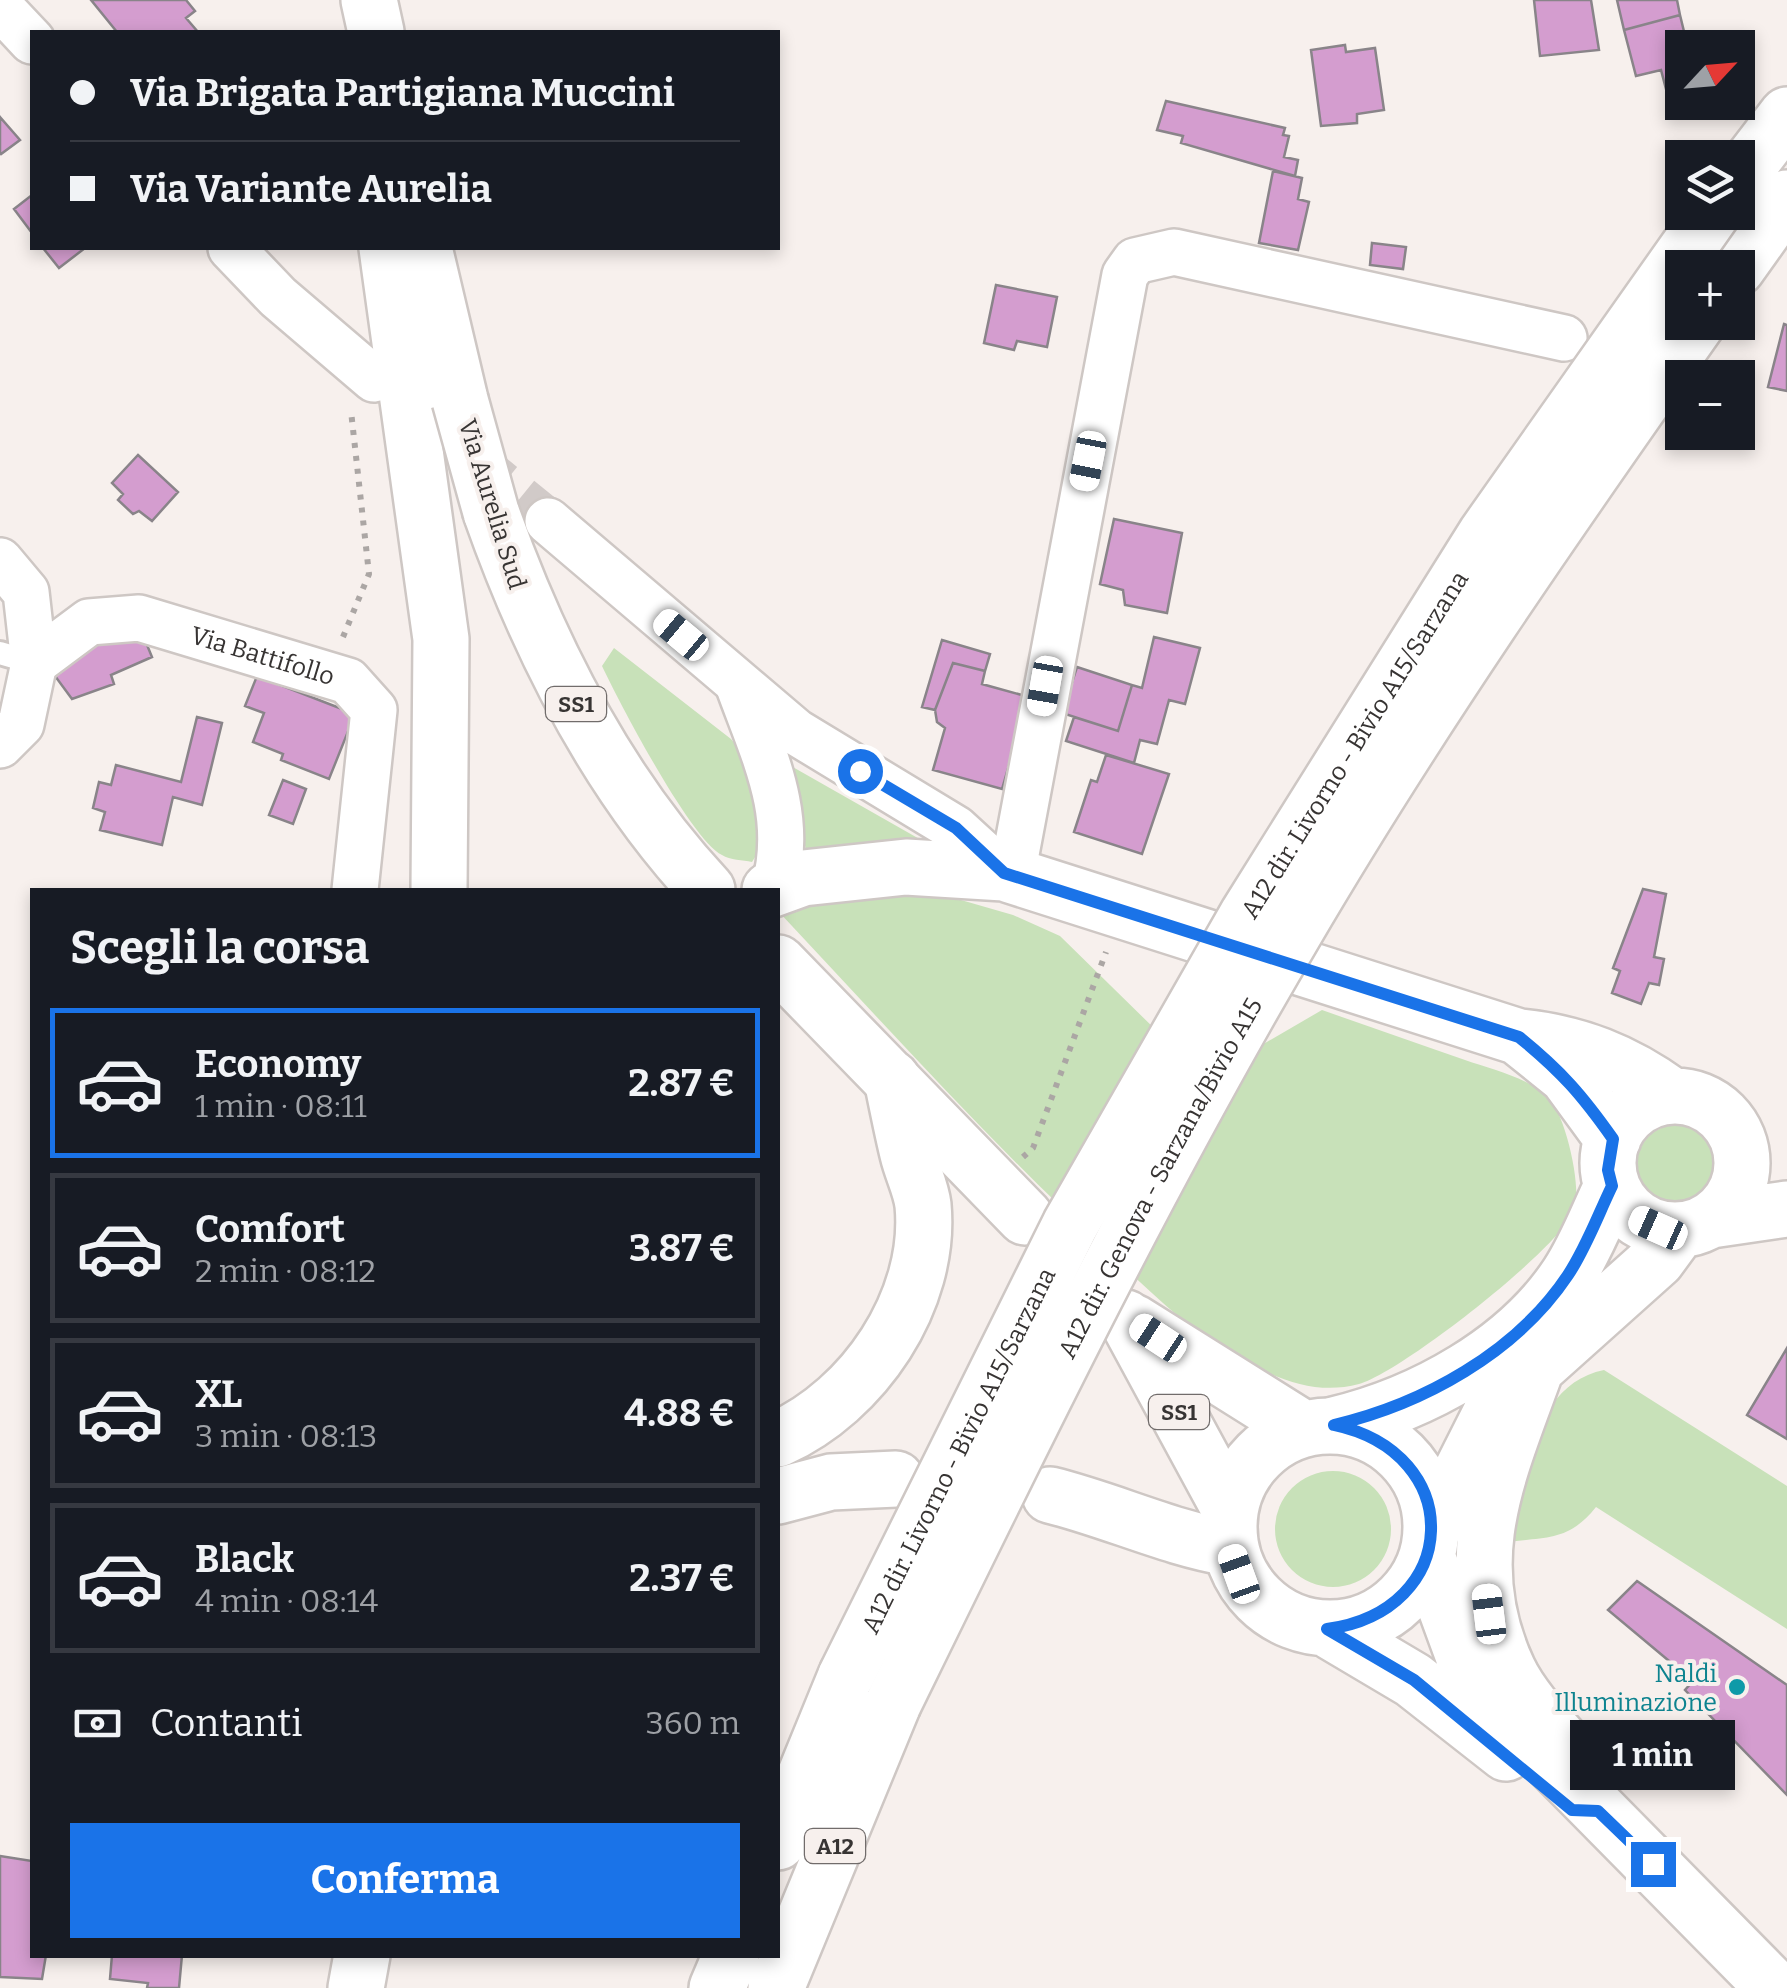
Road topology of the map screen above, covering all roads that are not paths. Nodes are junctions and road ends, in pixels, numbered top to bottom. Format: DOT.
graph roads {
  1 [pos="369,0"];
  2 [pos="0,7"];
  3 [pos="376,30"];
  4 [pos="30,39"];
  5 [pos="1787,116"];
  6 [pos="1755,157"];
  7 [pos="1787,198"];
  8 [pos="1701,230"];
  9 [pos="233,250"];
  10 [pos="387,250"];
  11 [pos="425,250"];
  12 [pos="1750,250"];
  13 [pos="1564,338"];
  14 [pos="1685,340"];
  15 [pos="359,366"];
  16 [pos="548,522"];
  17 [pos="0,560"];
  18 [pos="17,658"];
  19 [pos="737,682"];
  20 [pos="0,745"];
  21 [pos="1008,874"];
  22 [pos="355,888"];
  23 [pos="438,888"];
  24 [pos="705,888"];
  25 [pos="772,888"];
  26 [pos="775,888"];
  27 [pos="780,966"];
  28 [pos="1519,1037"];
  29 [pos="892,1078"];
  30 [pos="1672,1096"];
  31 [pos="1735,1133"];
  32 [pos="1787,1144"];
  33 [pos="1613,1162"];
  34 [pos="1008,1201"];
  35 [pos="1787,1209"];
  36 [pos="1695,1225"];
  37 [pos="1537,1366"];
  38 [pos="1318,1427"];
  39 [pos="780,1437"];
  40 [pos="896,1479"];
  41 [pos="780,1495"];
  42 [pos="1050,1495"];
  43 [pos="1230,1528"];
  44 [pos="1430,1543"];
  45 [pos="1327,1629"];
  46 [pos="846,1676"];
  47 [pos="893,1704"];
  48 [pos="1598,1811"];
  49 [pos="780,1837"];
  50 [pos="361,1958"];
  51 [pos="730,1958"];
  52 [pos="356,1988"];
  53 [pos="717,1988"];
  54 [pos="776,1988"];
  55 [pos="1774,1988"];
  1 -- 3 [label="main road"];
  2 -- 4 [label="street"];
  5 -- 6 [label="main road"];
  7 -- 12 [label="main road"];
  8 -- 46 [label="main road, A12 dir. Livorno - Bivio A15/Sarzana / A12, bridge"];
  9 -- 15 [label="street"];
  10 -- 23 [label="main road"];
  11 -- 24 [label="main road, Via Aurelia Sud / SS1, bridge"];
  13 -- 21 [label="street"];
  14 -- 47 [label="main road, A12 dir. Genova - Sarzana/Bivio A15 / A12, bridge"];
  16 -- 19 [label="street"];
  17 -- 18 [label="street"];
  18 -- 20 [label="street"];
  18 -- 22 [label="street, Via Battifollo"];
  19 -- 21 [label="street"];
  19 -- 25 [label="street"];
  21 -- 26 [label="main road"];
  21 -- 28 [label="main road"];
  27 -- 29 [label="main road"];
  28 -- 30 [label="main road"];
  28 -- 33 [label="main road"];
  29 -- 34 [label="main road"];
  29 -- 39 [label="main road"];
  30 -- 31 [label="main road"];
  30 -- 33 [label="main road"];
  31 -- 32 [label="main road"];
  31 -- 36 [label="main road"];
  33 -- 36 [label="main road"];
  33 -- 38 [label="main road"];
  35 -- 36 [label="main road"];
  36 -- 37 [label="main road"];
  37 -- 44 [label="main road"];
  37 -- 48 [label="main road"];
  38 -- 43 [label="main road"];
  38 -- 43 [label="main road, SS1"];
  38 -- 44 [label="main road"];
  40 -- 41 [label="main road"];
  42 -- 43 [label="main road"];
  43 -- 45 [label="main road"];
  44 -- 45 [label="main road"];
  44 -- 48 [label="main road"];
  45 -- 48 [label="main road"];
  46 -- 49 [label="main road, A12 / A12"];
  47 -- 54 [label="main road, A12 / A12"];
  48 -- 55 [label="main road"];
  50 -- 52 [label="main road"];
  51 -- 53 [label="main road"];
}
